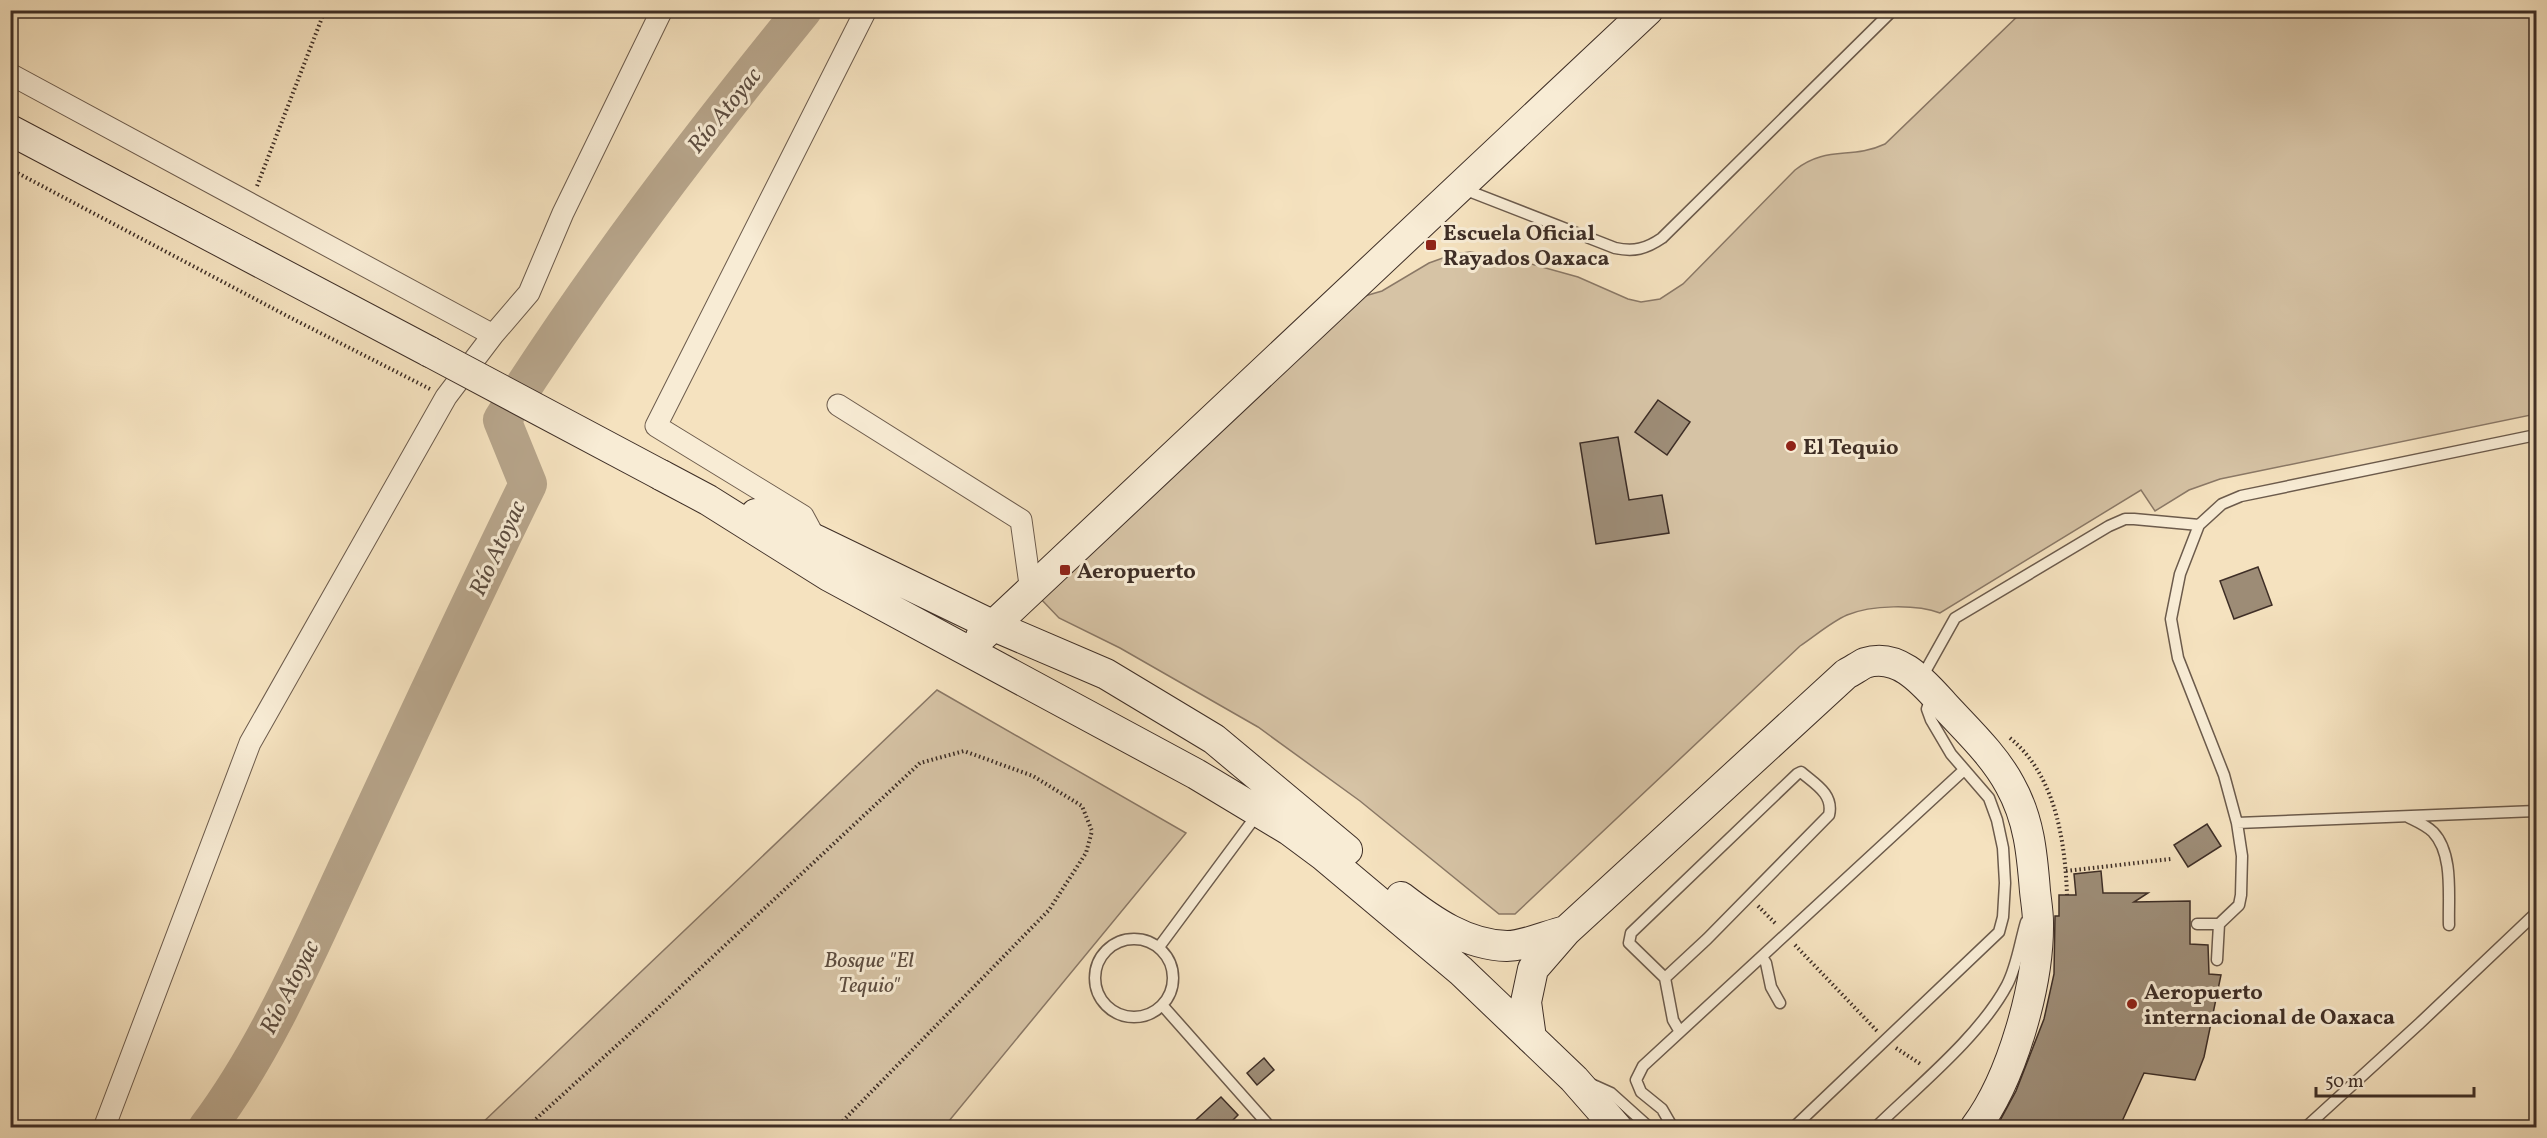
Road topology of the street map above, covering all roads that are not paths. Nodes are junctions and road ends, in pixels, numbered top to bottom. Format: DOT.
graph roads {
  1 [pos="662,10"];
  2 [pos="866,10"];
  3 [pos="1648,10"];
  4 [pos="1893,10"];
  5 [pos="10,74"];
  6 [pos="10,130"];
  7 [pos="1461,188"];
  8 [pos="493,335"];
  9 [pos="838,405"];
  10 [pos="2536,435"];
  11 [pos="708,500"];
  12 [pos="2199,525"];
  13 [pos="816,540"];
  14 [pos="1030,592"];
  15 [pos="993,626"];
  16 [pos="966,651"];
  17 [pos="1926,686"];
  18 [pos="1964,770"];
  19 [pos="1260,811"];
  20 [pos="2536,811"];
  21 [pos="2407,816"];
  22 [pos="2237,823"];
  23 [pos="2035,891"];
  24 [pos="2536,913"];
  25 [pos="2197,924"];
  26 [pos="2219,924"];
  27 [pos="2449,925"];
  28 [pos="1566,930"];
  29 [pos="1159,947"];
  30 [pos="1762,957"];
  31 [pos="2217,960"];
  32 [pos="1665,978"];
  33 [pos="1780,1003"];
  34 [pos="1163,1006"];
  35 [pos="1680,1032"];
  36 [pos="1531,1038"];
  37 [pos="1574,1079"];
  38 [pos="104,1128"];
  39 [pos="1271,1128"];
  40 [pos="1617,1128"];
  41 [pos="1650,1128"];
  42 [pos="1673,1128"];
  43 [pos="1793,1128"];
  44 [pos="1875,1128"];
  45 [pos="1975,1128"];
  46 [pos="2305,1128"];
  1 -- 8 [label="street"];
  2 -- 13 [label="street"];
  3 -- 7 [label="street"];
  4 -- 7 [label="lane"];
  5 -- 8 [label="street"];
  6 -- 11 [label="street, bridge"];
  7 -- 14 [label="street"];
  8 -- 38 [label="street"];
  9 -- 14 [label="street"];
  10 -- 12 [label="lane"];
  11 -- 13 [label="street"];
  11 -- 16 [label="street"];
  12 -- 17 [label="lane"];
  12 -- 22 [label="lane"];
  13 -- 15 [label="street"];
  14 -- 15 [label="street"];
  15 -- 16 [label="street"];
  15 -- 28 [label="street"];
  16 -- 19 [label="street"];
  17 -- 18 [label="lane"];
  17 -- 23 [label="street"];
  17 -- 28 [label="street"];
  18 -- 30 [label="lane"];
  18 -- 43 [label="lane"];
  19 -- 29 [label="lane"];
  19 -- 36 [label="street"];
  20 -- 21 [label="lane"];
  21 -- 22 [label="lane"];
  21 -- 27 [label="lane"];
  22 -- 26 [label="lane"];
  23 -- 44 [label="lane"];
  23 -- 45 [label="street"];
  24 -- 46 [label="lane"];
  25 -- 26 [label="lane"];
  26 -- 31 [label="lane"];
  28 -- 36 [label="street"];
  29 -- 34 [label="lane"];
  29 -- 34 [label="lane"];
  30 -- 33 [label="lane"];
  30 -- 35 [label="lane"];
  32 -- 32 [label="lane"];
  32 -- 35 [label="lane"];
  34 -- 39 [label="lane"];
  35 -- 42 [label="lane"];
  36 -- 37 [label="street"];
  37 -- 40 [label="street"];
  37 -- 41 [label="lane"];
}
